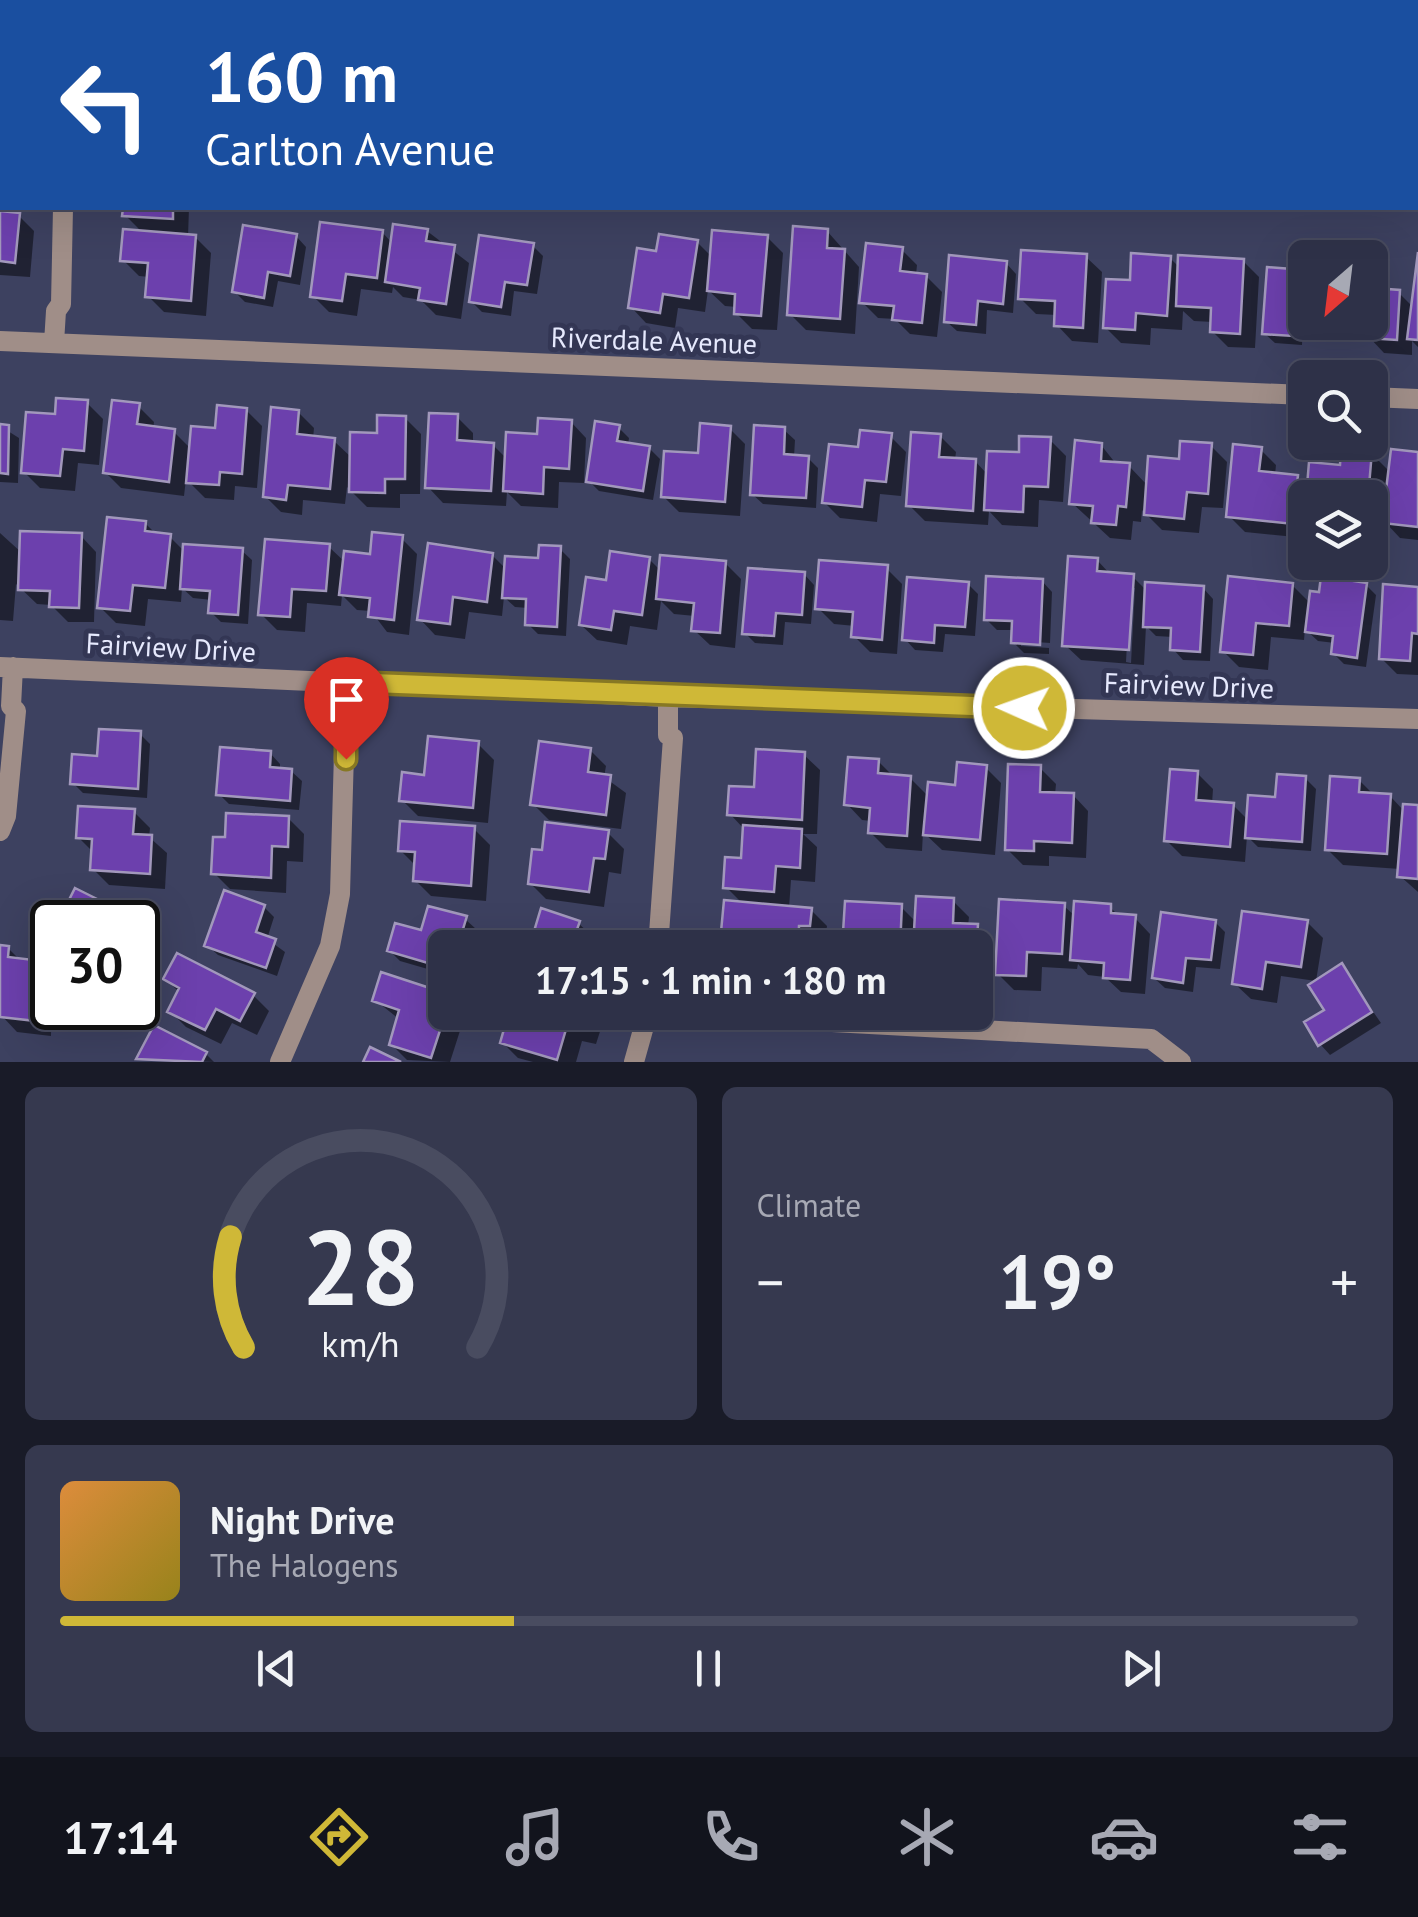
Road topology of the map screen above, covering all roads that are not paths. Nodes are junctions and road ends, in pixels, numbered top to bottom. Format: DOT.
graph roads {
  1 [pos="63,210"];
  2 [pos="0,341"];
  3 [pos="54,343"];
  4 [pos="1288,394"];
  5 [pos="1388,399"];
  6 [pos="1418,400"];
  7 [pos="6,667"];
  8 [pos="346,682"];
  9 [pos="668,697"];
  10 [pos="1418,719"];
  11 [pos="0,831"];
  12 [pos="659,930"];
  13 [pos="644,1030"];
  14 [pos="975,1030"];
  15 [pos="280,1062"];
  16 [pos="634,1062"];
  17 [pos="1181,1062"];
  1 -- 3 [label="street"];
  2 -- 3 [label="street, Riverdale Avenue"];
  3 -- 4 [label="street, Riverdale Avenue"];
  5 -- 6 [label="street"];
  7 -- 8 [label="street, Fairview Drive"];
  7 -- 11 [label="street"];
  8 -- 9 [label="street, Fairview Drive"];
  8 -- 15 [label="street"];
  9 -- 10 [label="street, Fairview Drive"];
  9 -- 12 [label="street"];
  13 -- 16 [label="street"];
  14 -- 17 [label="street"];
}
